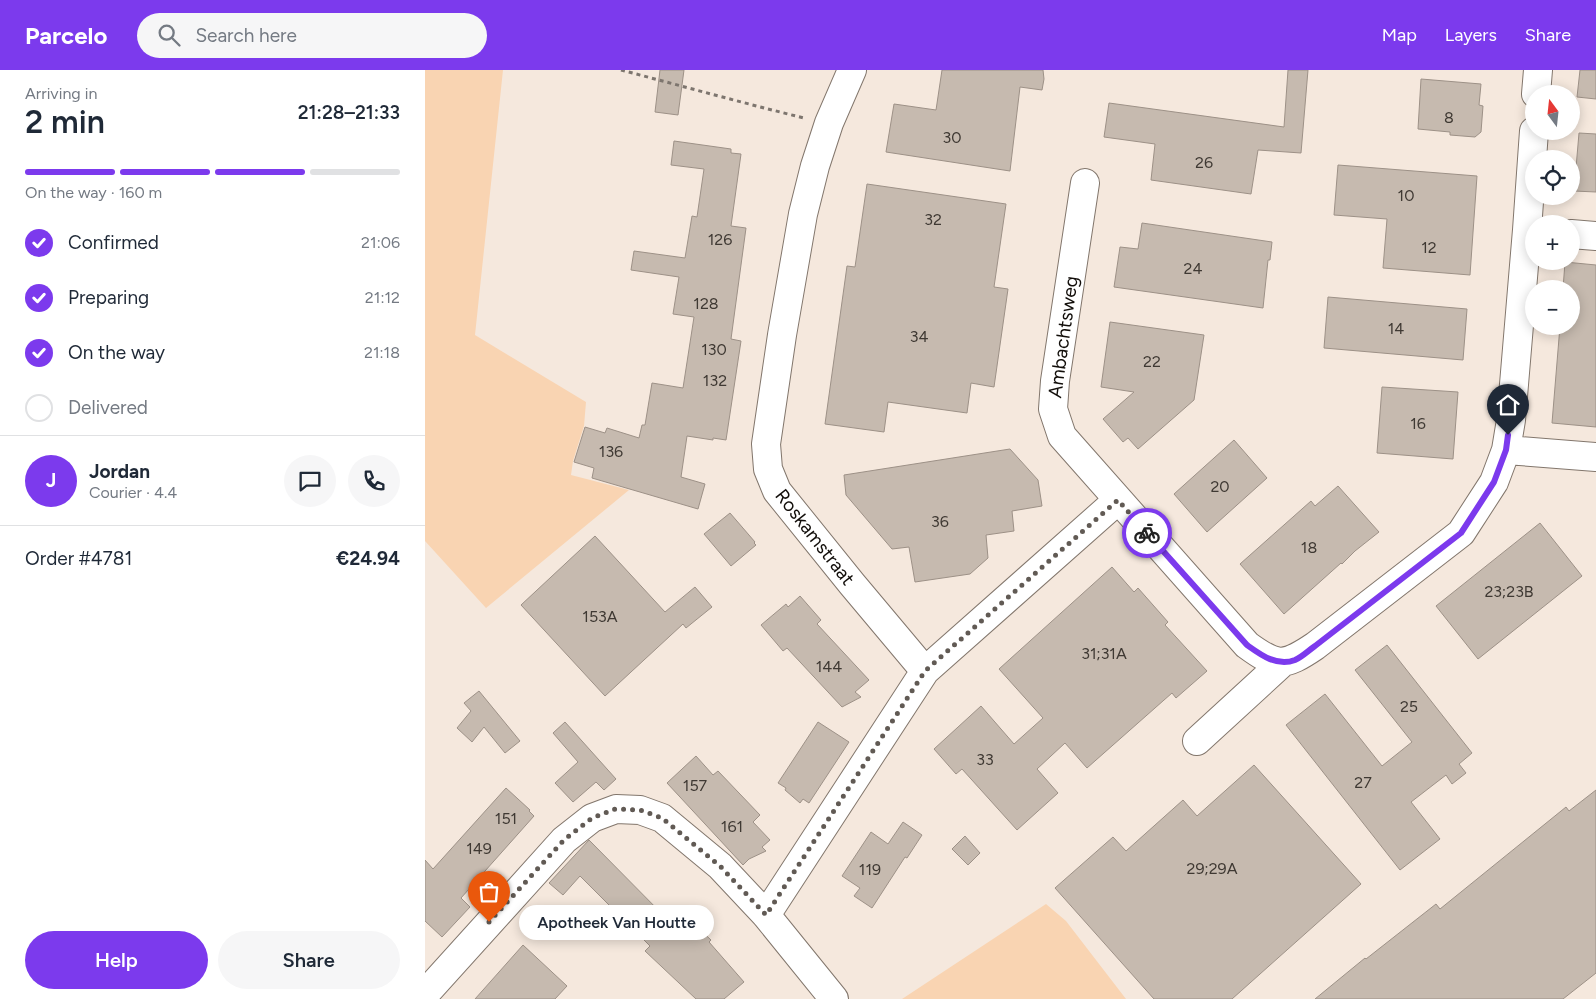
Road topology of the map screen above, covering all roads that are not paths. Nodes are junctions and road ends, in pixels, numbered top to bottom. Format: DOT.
graph roads {
  1 [pos="852,70"];
  2 [pos="1538,70"];
  3 [pos="1537,85"];
  4 [pos="1534,140"];
  5 [pos="1085,183"];
  6 [pos="1531,215"];
  7 [pos="1580,235"];
  8 [pos="1596,236"];
  9 [pos="1527,270"];
  10 [pos="1506,450"];
  11 [pos="1596,457"];
  12 [pos="1118,500"];
  13 [pos="1282,662"];
  14 [pos="925,671"];
  15 [pos="1197,741"];
  16 [pos="766,915"];
  17 [pos="425,994"];
  18 [pos="833,999"];
  1 -- 14 [label="street, Roskamstraat"];
  2 -- 3 [label="street"];
  4 -- 6 [label="street"];
  5 -- 12 [label="street, Ambachtsweg"];
  7 -- 8 [label="street"];
  9 -- 10 [label="street"];
  10 -- 11 [label="street"];
  10 -- 13 [label="street"];
  12 -- 13 [label="street, Ambachtsweg"];
  12 -- 14 [label="street"];
  13 -- 15 [label="street"];
  14 -- 16 [label="street"];
  16 -- 17 [label="street"];
  16 -- 18 [label="street"];
}
